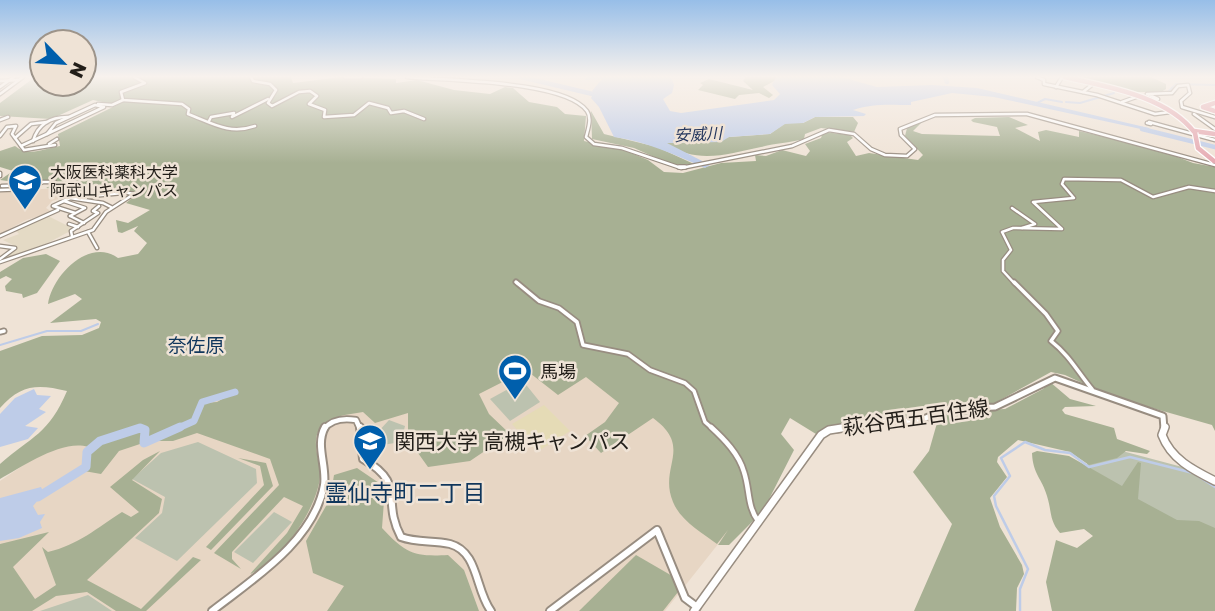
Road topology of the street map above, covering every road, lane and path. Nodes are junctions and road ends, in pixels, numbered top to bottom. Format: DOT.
graph roads {
  1 [pos="95,106"];
  2 [pos="98,106"];
  3 [pos="184,106"];
  4 [pos="255,106"];
  5 [pos="313,106"];
  6 [pos="366,106"];
  7 [pos="379,106"];
  8 [pos="581,106"];
  9 [pos="1128,106"];
  10 [pos="1156,106"];
  11 [pos="1182,106"];
  12 [pos="1170,112"];
  13 [pos="1194,113"];
  14 [pos="8,117"];
  15 [pos="68,117"];
  16 [pos="1215,117"];
  17 [pos="424,119"];
  18 [pos="0,120"];
  19 [pos="45,120"];
  20 [pos="209,121"];
  21 [pos="1149,123"];
  22 [pos="255,126"];
  23 [pos="1215,129"];
  24 [pos="1194,132"];
  25 [pos="47,134"];
  26 [pos="0,136"];
  27 [pos="17,137"];
  28 [pos="57,139"];
  29 [pos="33,141"];
  30 [pos="1215,141"];
  31 [pos="49,144"];
  32 [pos="55,145"];
  33 [pos="21,146"];
  34 [pos="1214,162"];
  35 [pos="55,182"];
  36 [pos="1,188"];
  37 [pos="1215,191"];
  38 [pos="81,193"];
  39 [pos="63,201"];
  40 [pos="99,206"];
  41 [pos="1012,208"];
  42 [pos="58,210"];
  43 [pos="107,212"];
  44 [pos="75,214"];
  45 [pos="84,223"];
  46 [pos="69,224"];
  47 [pos="78,227"];
  48 [pos="1015,227"];
  49 [pos="88,232"];
  50 [pos="0,236"];
  51 [pos="60,236"];
  52 [pos="72,236"];
  53 [pos="51,242"];
  54 [pos="0,246"];
  55 [pos="97,248"];
  56 [pos="0,261"];
  57 [pos="516,282"];
  58 [pos="1102,397"];
  59 [pos="1215,481"];
  60 [pos="760,522"];
  61 [pos="695,609"];
  62 [pos="212,611"];
  63 [pos="491,611"];
  64 [pos="550,611"];
  1 -- 15 [label="street"];
  2 -- 25 [label="street"];
  3 -- 20 [label="street"];
  4 -- 20 [label="street"];
  5 -- 6 [label="street"];
  7 -- 17 [label="street"];
  8 -- 34 [label="street"];
  9 -- 12 [label="street"];
  10 -- 12 [label="main road"];
  11 -- 13 [label="street"];
  12 -- 24 [label="main road"];
  13 -- 16 [label="street"];
  13 -- 23 [label="street"];
  14 -- 18 [label="street"];
  15 -- 19 [label="street"];
  15 -- 25 [label="street"];
  19 -- 27 [label="street"];
  19 -- 29 [label="street"];
  20 -- 22 [label="street"];
  21 -- 30 [label="street"];
  23 -- 24 [label="main road"];
  24 -- 34 [label="main road, bridge"];
  25 -- 29 [label="street"];
  26 -- 27 [label="street"];
  27 -- 33 [label="street"];
  28 -- 31 [label="street"];
  29 -- 33 [label="street"];
  31 -- 32 [label="street"];
  31 -- 33 [label="street"];
  35 -- 36 [label="street"];
  37 -- 48 [label="street"];
  38 -- 43 [label="street"];
  39 -- 42 [label="street"];
  39 -- 43 [label="street"];
  39 -- 44 [label="street"];
  40 -- 45 [label="street"];
  41 -- 48 [label="street"];
  42 -- 44 [label="street"];
  42 -- 50 [label="street"];
  43 -- 49 [label="street"];
  44 -- 45 [label="street"];
  45 -- 47 [label="street"];
  46 -- 47 [label="street"];
  47 -- 52 [label="street"];
  48 -- 58 [label="street"];
  49 -- 52 [label="street"];
  49 -- 55 [label="street"];
  51 -- 53 [label="street"];
  52 -- 53 [label="street"];
  53 -- 56 [label="street"];
  54 -- 56 [label="street"];
  57 -- 60 [label="street"];
  58 -- 59 [label="main road, 萩谷西五百住線"];
  58 -- 60 [label="main road, 萩谷西五百住線"];
  60 -- 61 [label="main road, 萩谷西五百住線"];
  61 -- 64 [label="street"];
  62 -- 63 [label="street"];
}
